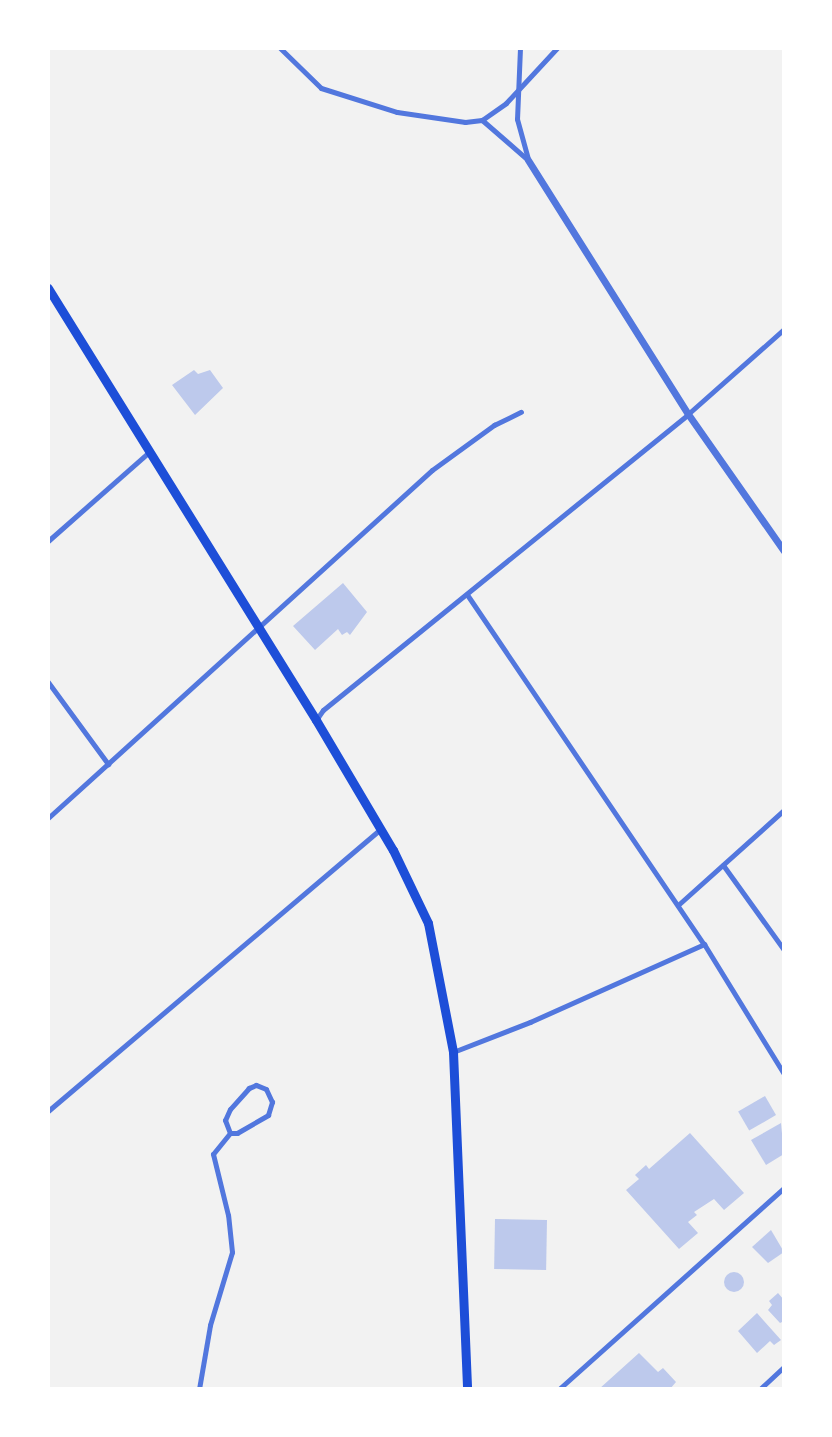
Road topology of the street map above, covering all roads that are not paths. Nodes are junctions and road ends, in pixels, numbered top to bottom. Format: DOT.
graph roads {
  1 [pos="280,48"];
  2 [pos="520,48"];
  3 [pos="557,48"];
  4 [pos="520,89"];
  5 [pos="482,120"];
  6 [pos="528,160"];
  7 [pos="48,288"];
  8 [pos="784,329"];
  9 [pos="521,412"];
  10 [pos="688,414"];
  11 [pos="150,451"];
  12 [pos="48,541"];
  13 [pos="784,551"];
  14 [pos="468,596"];
  15 [pos="260,628"];
  16 [pos="48,682"];
  17 [pos="316,720"];
  18 [pos="108,764"];
  19 [pos="784,810"];
  20 [pos="48,818"];
  21 [pos="380,829"];
  22 [pos="723,865"];
  23 [pos="678,904"];
  24 [pos="704,944"];
  25 [pos="784,950"];
  26 [pos="453,1052"];
  27 [pos="784,1074"];
  28 [pos="48,1111"];
  29 [pos="230,1132"];
  30 [pos="784,1188"];
  31 [pos="784,1367"];
  32 [pos="199,1389"];
  33 [pos="467,1389"];
  34 [pos="559,1389"];
  35 [pos="760,1389"];
  1 -- 5 [label="street"];
  2 -- 4 [label="street"];
  3 -- 4 [label="street"];
  4 -- 5 [label="street"];
  4 -- 6 [label="street"];
  5 -- 6 [label="street"];
  6 -- 10 [label="street"];
  7 -- 11 [label="highway"];
  8 -- 10 [label="street"];
  9 -- 15 [label="street"];
  10 -- 13 [label="street"];
  10 -- 14 [label="street"];
  11 -- 12 [label="street"];
  11 -- 15 [label="highway"];
  14 -- 17 [label="street"];
  14 -- 23 [label="street"];
  15 -- 17 [label="highway"];
  15 -- 18 [label="street"];
  16 -- 18 [label="street"];
  17 -- 21 [label="highway"];
  18 -- 20 [label="street"];
  19 -- 22 [label="street"];
  21 -- 26 [label="highway"];
  21 -- 28 [label="street"];
  22 -- 23 [label="street"];
  22 -- 25 [label="street"];
  23 -- 24 [label="street"];
  24 -- 26 [label="street"];
  24 -- 27 [label="street"];
  26 -- 33 [label="highway"];
  29 -- 29 [label="street"];
  29 -- 32 [label="street"];
  30 -- 34 [label="street"];
  31 -- 35 [label="street"];
}
